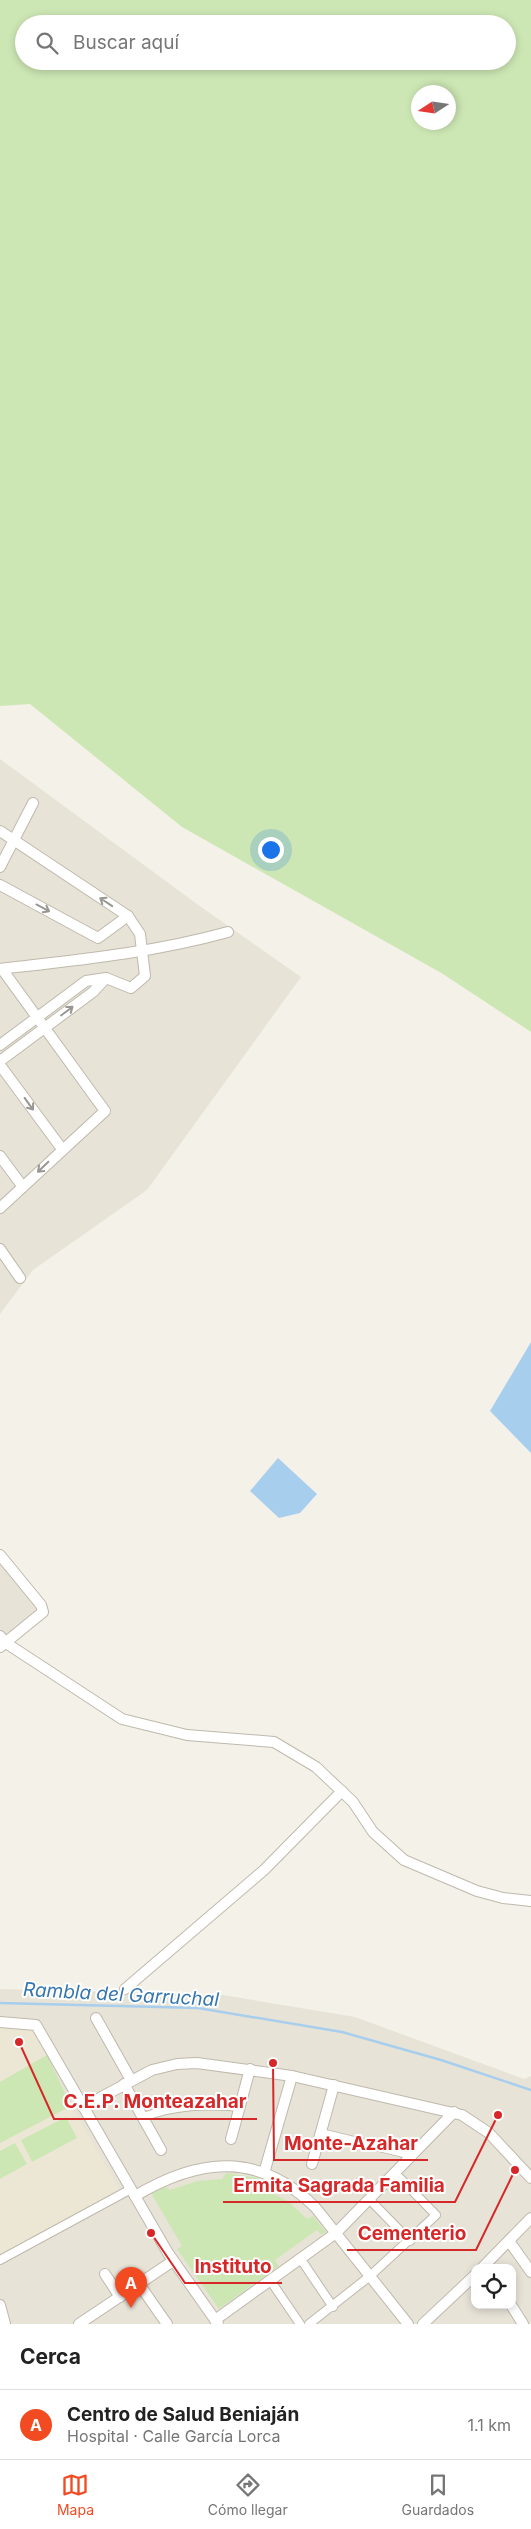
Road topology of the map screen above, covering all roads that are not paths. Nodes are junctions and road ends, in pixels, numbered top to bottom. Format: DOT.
graph roads {
  1 [pos="33,803"];
  2 [pos="0,831"];
  3 [pos="14,841"];
  4 [pos="0,868"];
  5 [pos="0,885"];
  6 [pos="128,916"];
  7 [pos="228,932"];
  8 [pos="141,952"];
  9 [pos="1,969"];
  10 [pos="106,978"];
  11 [pos="36,1018"];
  12 [pos="44,1029"];
  13 [pos="0,1045"];
  14 [pos="0,1061"];
  15 [pos="0,1065"];
  16 [pos="62,1149"];
  17 [pos="0,1156"];
  18 [pos="23,1187"];
  19 [pos="0,1208"];
  20 [pos="0,1250"];
  21 [pos="20,1278"];
  22 [pos="0,1555"];
  23 [pos="2,1642"];
  24 [pos="342,1791"];
  25 [pos="531,1900"];
  26 [pos="125,1989"];
  27 [pos="96,2018"];
  28 [pos="0,2022"];
  29 [pos="250,2069"];
  30 [pos="292,2076"];
  31 [pos="127,2082"];
  32 [pos="334,2085"];
  33 [pos="83,2107"];
  34 [pos="240,2107"];
  35 [pos="454,2112"];
  36 [pos="143,2117"];
  37 [pos="321,2133"];
  38 [pos="231,2140"];
  39 [pos="161,2150"];
  40 [pos="412,2155"];
  41 [pos="312,2164"];
  42 [pos="264,2173"];
  43 [pos="395,2173"];
  44 [pos="531,2178"];
  45 [pos="133,2192"];
  46 [pos="369,2199"];
  47 [pos="531,2218"];
  48 [pos="336,2233"];
  49 [pos="410,2241"];
  50 [pos="509,2241"];
  51 [pos="300,2258"];
  52 [pos="0,2260"];
  53 [pos="173,2261"];
  54 [pos="488,2264"];
  55 [pos="531,2272"];
  56 [pos="105,2274"];
  57 [pos="370,2276"];
  58 [pos="471,2279"];
  59 [pos="270,2280"];
  60 [pos="139,2284"];
  61 [pos="120,2297"];
  62 [pos="0,2305"];
  63 [pos="333,2307"];
  64 [pos="514,2309"];
  65 [pos="216,2322"];
  66 [pos="163,2323"];
  67 [pos="5,2324"];
  68 [pos="80,2324"];
  69 [pos="300,2324"];
  70 [pos="309,2324"];
  71 [pos="408,2324"];
  72 [pos="423,2324"];
  73 [pos="523,2324"];
  1 -- 3 [label="street"];
  2 -- 3 [label="street"];
  3 -- 4 [label="street"];
  6 -- 3 [label="street, one-way"];
  5 -- 6 [label="street, one-way"];
  6 -- 8 [label="street"];
  7 -- 8 [label="street"];
  8 -- 9 [label="street"];
  8 -- 10 [label="street"];
  9 -- 11 [label="street"];
  10 -- 11 [label="street"];
  12 -- 10 [label="street, one-way"];
  11 -- 12 [label="street"];
  11 -- 13 [label="street"];
  12 -- 14 [label="street"];
  12 -- 16 [label="street"];
  15 -- 16 [label="street, one-way"];
  16 -- 18 [label="street, one-way"];
  17 -- 18 [label="street"];
  18 -- 19 [label="street"];
  20 -- 21 [label="street"];
  22 -- 23 [label="street"];
  23 -- 24 [label="street"];
  24 -- 25 [label="street"];
  24 -- 26 [label="street"];
  27 -- 31 [label="street"];
  28 -- 33 [label="street"];
  29 -- 30 [label="street"];
  29 -- 31 [label="street"];
  29 -- 34 [label="street"];
  30 -- 32 [label="street"];
  30 -- 42 [label="street"];
  31 -- 33 [label="street"];
  31 -- 36 [label="street"];
  32 -- 35 [label="street"];
  32 -- 37 [label="street"];
  33 -- 45 [label="street"];
  34 -- 36 [label="street"];
  34 -- 38 [label="street"];
  35 -- 40 [label="street"];
  35 -- 44 [label="street"];
  36 -- 39 [label="street"];
  37 -- 40 [label="street"];
  37 -- 41 [label="street"];
  40 -- 43 [label="street"];
  42 -- 45 [label="street"];
  42 -- 48 [label="street"];
  43 -- 46 [label="street"];
  43 -- 49 [label="street"];
  45 -- 52 [label="street"];
  45 -- 53 [label="street"];
  46 -- 48 [label="street"];
  46 -- 49 [label="street"];
  47 -- 50 [label="street"];
  48 -- 51 [label="street"];
  48 -- 57 [label="street"];
  49 -- 57 [label="street"];
  50 -- 54 [label="street"];
  50 -- 55 [label="street"];
  51 -- 59 [label="street"];
  51 -- 63 [label="street"];
  53 -- 60 [label="street"];
  53 -- 65 [label="street"];
  56 -- 61 [label="street"];
  57 -- 63 [label="street"];
  57 -- 71 [label="street"];
  58 -- 72 [label="street"];
  59 -- 65 [label="street"];
  59 -- 69 [label="street"];
  60 -- 61 [label="street"];
  60 -- 66 [label="street"];
  61 -- 68 [label="street"];
  62 -- 67 [label="street"];
  63 -- 70 [label="street"];
  64 -- 73 [label="street"];
}
